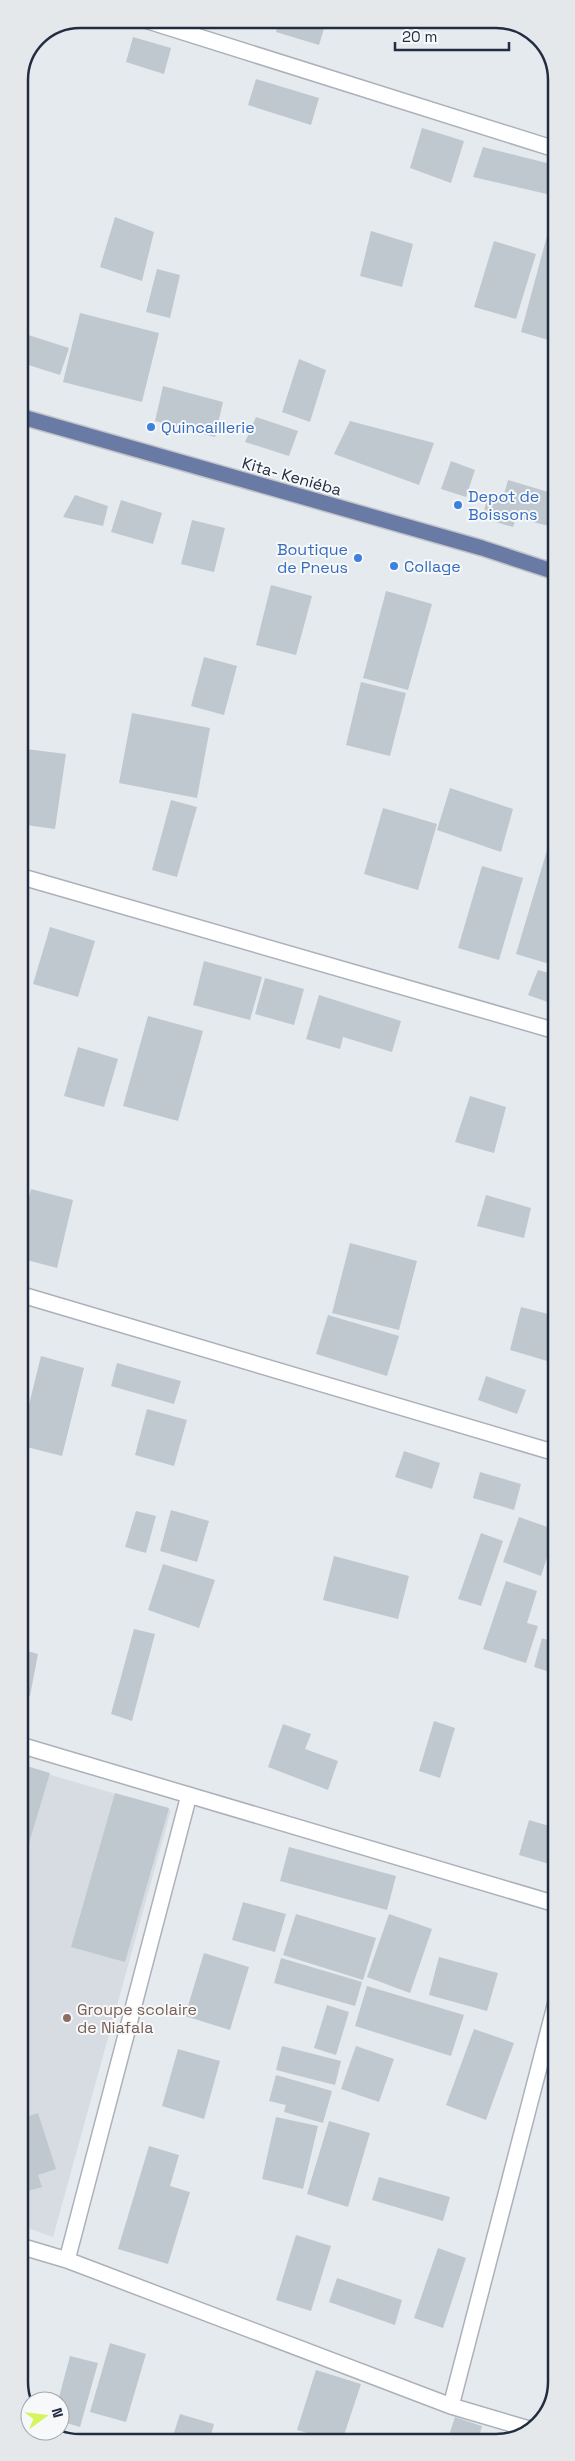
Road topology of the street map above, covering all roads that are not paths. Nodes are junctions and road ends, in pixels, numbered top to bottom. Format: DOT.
graph roads {
  1 [pos="171,28"];
  2 [pos="548,146"];
  3 [pos="28,419"];
  4 [pos="548,570"];
  5 [pos="28,879"];
  6 [pos="548,1029"];
  7 [pos="28,1297"];
  8 [pos="548,1450"];
  9 [pos="28,1747"];
  10 [pos="189,1795"];
  11 [pos="548,1902"];
  12 [pos="548,2033"];
  13 [pos="28,2248"];
  14 [pos="67,2260"];
  15 [pos="452,2406"];
  16 [pos="522,2427"];
  1 -- 2 [label="street"];
  3 -- 4 [label="main road, Kita- Keniéba"];
  5 -- 6 [label="street"];
  7 -- 8 [label="street"];
  9 -- 10 [label="street"];
  10 -- 11 [label="street"];
  10 -- 14 [label="street"];
  12 -- 15 [label="street"];
  13 -- 14 [label="street"];
  14 -- 15 [label="street"];
  15 -- 16 [label="street"];
}
